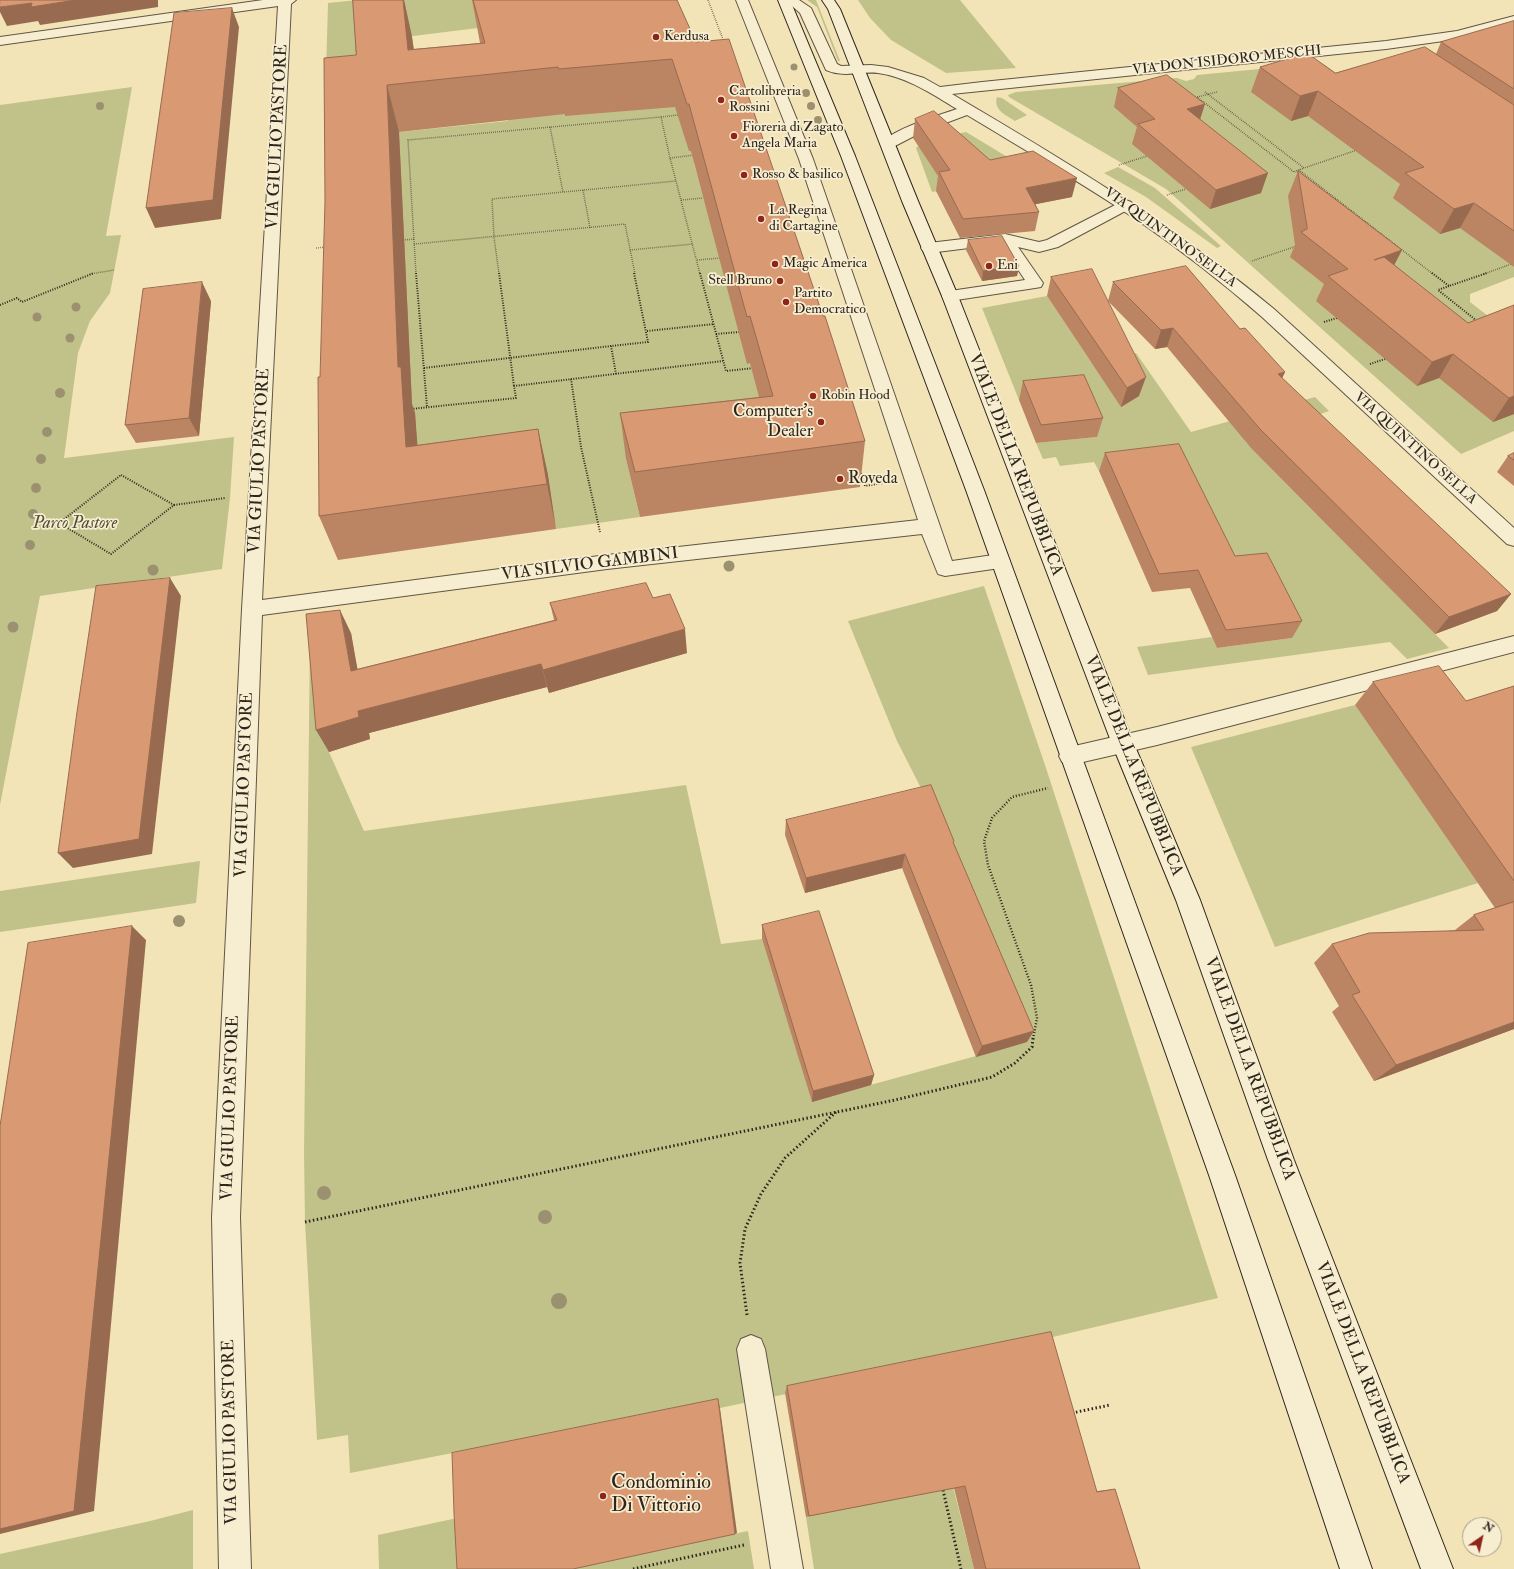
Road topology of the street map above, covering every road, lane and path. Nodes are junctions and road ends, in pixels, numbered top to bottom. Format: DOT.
graph roads {
  1 [pos="287,0"];
  2 [pos="708,0"];
  3 [pos="742,0"];
  4 [pos="784,0"];
  5 [pos="791,0"];
  6 [pos="828,0"];
  7 [pos="1514,20"];
  8 [pos="0,41"];
  9 [pos="1386,45"];
  10 [pos="722,48"];
  11 [pos="1405,57"];
  12 [pos="859,70"];
  13 [pos="1222,90"];
  14 [pos="938,92"];
  15 [pos="1208,94"];
  16 [pos="1204,102"];
  17 [pos="1198,104"];
  18 [pos="967,110"];
  19 [pos="678,115"];
  20 [pos="661,117"];
  21 [pos="550,127"];
  22 [pos="888,144"];
  23 [pos="1362,149"];
  24 [pos="702,155"];
  25 [pos="1147,156"];
  26 [pos="670,158"];
  27 [pos="1119,165"];
  28 [pos="1304,168"];
  29 [pos="1299,170"];
  30 [pos="676,181"];
  31 [pos="1186,189"];
  32 [pos="583,190"];
  33 [pos="563,192"];
  34 [pos="1330,194"];
  35 [pos="1168,195"];
  36 [pos="1323,196"];
  37 [pos="703,198"];
  38 [pos="681,200"];
  39 [pos="1126,205"];
  40 [pos="1366,222"];
  41 [pos="1358,225"];
  42 [pos="590,228"];
  43 [pos="494,237"];
  44 [pos="1005,238"];
  45 [pos="414,239"];
  46 [pos="400,240"];
  47 [pos="414,244"];
  48 [pos="692,244"];
  49 [pos="1300,245"];
  50 [pos="1398,246"];
  51 [pos="328,247"];
  52 [pos="316,248"];
  53 [pos="929,248"];
  54 [pos="1391,249"];
  55 [pos="630,250"];
  56 [pos="720,258"];
  57 [pos="697,260"];
  58 [pos="1248,262"];
  59 [pos="1514,263"];
  60 [pos="114,270"];
  61 [pos="1449,286"];
  62 [pos="950,296"];
  63 [pos="0,305"];
  64 [pos="1337,318"];
  65 [pos="1479,322"];
  66 [pos="1323,323"];
  67 [pos="714,324"];
  68 [pos="647,331"];
  69 [pos="739,332"];
  70 [pos="716,334"];
  71 [pos="611,346"];
  72 [pos="511,358"];
  73 [pos="1385,359"];
  74 [pos="723,361"];
  75 [pos="756,367"];
  76 [pos="1363,367"];
  77 [pos="424,368"];
  78 [pos="616,374"];
  79 [pos="571,380"];
  80 [pos="514,386"];
  81 [pos="427,407"];
  82 [pos="404,410"];
  83 [pos="860,471"];
  84 [pos="885,483"];
  85 [pos="230,498"];
  86 [pos="174,505"];
  87 [pos="929,526"];
  88 [pos="600,533"];
  89 [pos="1514,540"];
  90 [pos="1000,561"];
  91 [pos="252,609"];
  92 [pos="1514,644"];
  93 [pos="1123,744"];
  94 [pos="1070,756"];
  95 [pos="1050,787"];
  96 [pos="836,1112"];
  97 [pos="305,1222"];
  98 [pos="752,1349"];
  99 [pos="1068,1406"];
  100 [pos="1110,1406"];
  101 [pos="944,1490"];
  102 [pos="782,1538"];
  103 [pos="235,1569"];
  104 [pos="633,1569"];
  105 [pos="787,1569"];
  106 [pos="961,1569"];
  107 [pos="1356,1569"];
  108 [pos="1437,1569"];
  1 -- 8 [label="street"];
  1 -- 91 [label="street, VIA GIULIO PASTORE"];
  2 -- 10 [label="path"];
  3 -- 87 [label="street"];
  4 -- 90 [label="street"];
  5 -- 12 [label="street"];
  6 -- 12 [label="street"];
  7 -- 9 [label="street, VIA DON ISIDORO MESCHI"];
  9 -- 11 [label="street"];
  9 -- 14 [label="street, VIA DON ISIDORO MESCHI"];
  12 -- 14 [label="street, VIA QUINTINO SELLA"];
  12 -- 22 [label="street, VIALE DELLA REPUBBLICA"];
  13 -- 15 [label="path"];
  14 -- 18 [label="street, VIA QUINTINO SELLA"];
  15 -- 16 [label="path"];
  15 -- 28 [label="path"];
  16 -- 17 [label="path"];
  16 -- 29 [label="path"];
  18 -- 22 [label="street"];
  18 -- 39 [label="street, VIA QUINTINO SELLA"];
  19 -- 20 [label="path"];
  20 -- 21 [label="path"];
  20 -- 26 [label="path"];
  21 -- 33 [label="path"];
  21 -- 45 [label="path"];
  22 -- 53 [label="street, VIALE DELLA REPUBBLICA"];
  23 -- 28 [label="path"];
  24 -- 26 [label="path"];
  25 -- 27 [label="path"];
  26 -- 30 [label="path"];
  28 -- 29 [label="path"];
  29 -- 34 [label="path"];
  30 -- 32 [label="path"];
  30 -- 38 [label="path"];
  31 -- 35 [label="path"];
  32 -- 33 [label="path"];
  32 -- 42 [label="path"];
  33 -- 43 [label="path"];
  34 -- 36 [label="path"];
  34 -- 40 [label="path"];
  37 -- 38 [label="path"];
  38 -- 48 [label="path"];
  39 -- 44 [label="street"];
  39 -- 89 [label="street, VIA QUINTINO SELLA"];
  40 -- 41 [label="path"];
  40 -- 50 [label="path"];
  42 -- 43 [label="path"];
  42 -- 55 [label="path"];
  43 -- 47 [label="path"];
  43 -- 72 [label="path"];
  44 -- 53 [label="street"];
  44 -- 62 [label="street"];
  45 -- 46 [label="path"];
  45 -- 47 [label="path"];
  47 -- 77 [label="path"];
  48 -- 55 [label="path"];
  48 -- 57 [label="path"];
  49 -- 58 [label="path"];
  50 -- 54 [label="path"];
  50 -- 61 [label="path"];
  51 -- 52 [label="path"];
  53 -- 62 [label="street, VIALE DELLA REPUBBLICA"];
  55 -- 68 [label="path"];
  56 -- 57 [label="path"];
  57 -- 67 [label="path"];
  59 -- 61 [label="path"];
  60 -- 63 [label="path"];
  61 -- 65 [label="path"];
  62 -- 93 [label="street, VIALE DELLA REPUBBLICA"];
  64 -- 66 [label="path"];
  67 -- 68 [label="path"];
  67 -- 70 [label="path"];
  68 -- 71 [label="path"];
  69 -- 70 [label="path"];
  70 -- 74 [label="path"];
  71 -- 72 [label="path"];
  71 -- 78 [label="path"];
  72 -- 77 [label="path"];
  72 -- 80 [label="path"];
  73 -- 76 [label="path"];
  74 -- 75 [label="path"];
  74 -- 78 [label="path"];
  77 -- 81 [label="path"];
  78 -- 79 [label="path"];
  79 -- 80 [label="path"];
  79 -- 88 [label="path"];
  80 -- 81 [label="path"];
  81 -- 82 [label="path"];
  83 -- 84 [label="path"];
  85 -- 86 [label="path"];
  86 -- 86 [label="path"];
  87 -- 90 [label="street"];
  87 -- 91 [label="street, VIA SILVIO GAMBINI"];
  90 -- 94 [label="street"];
  91 -- 103 [label="street, VIA GIULIO PASTORE"];
  92 -- 93 [label="street"];
  93 -- 94 [label="street"];
  93 -- 108 [label="street, VIALE DELLA REPUBBLICA"];
  94 -- 107 [label="street"];
  95 -- 96 [label="path"];
  96 -- 97 [label="path"];
  96 -- 98 [label="path"];
  98 -- 102 [label="street"];
  99 -- 100 [label="path"];
  101 -- 106 [label="path"];
  102 -- 104 [label="path"];
  102 -- 105 [label="street"];
}
